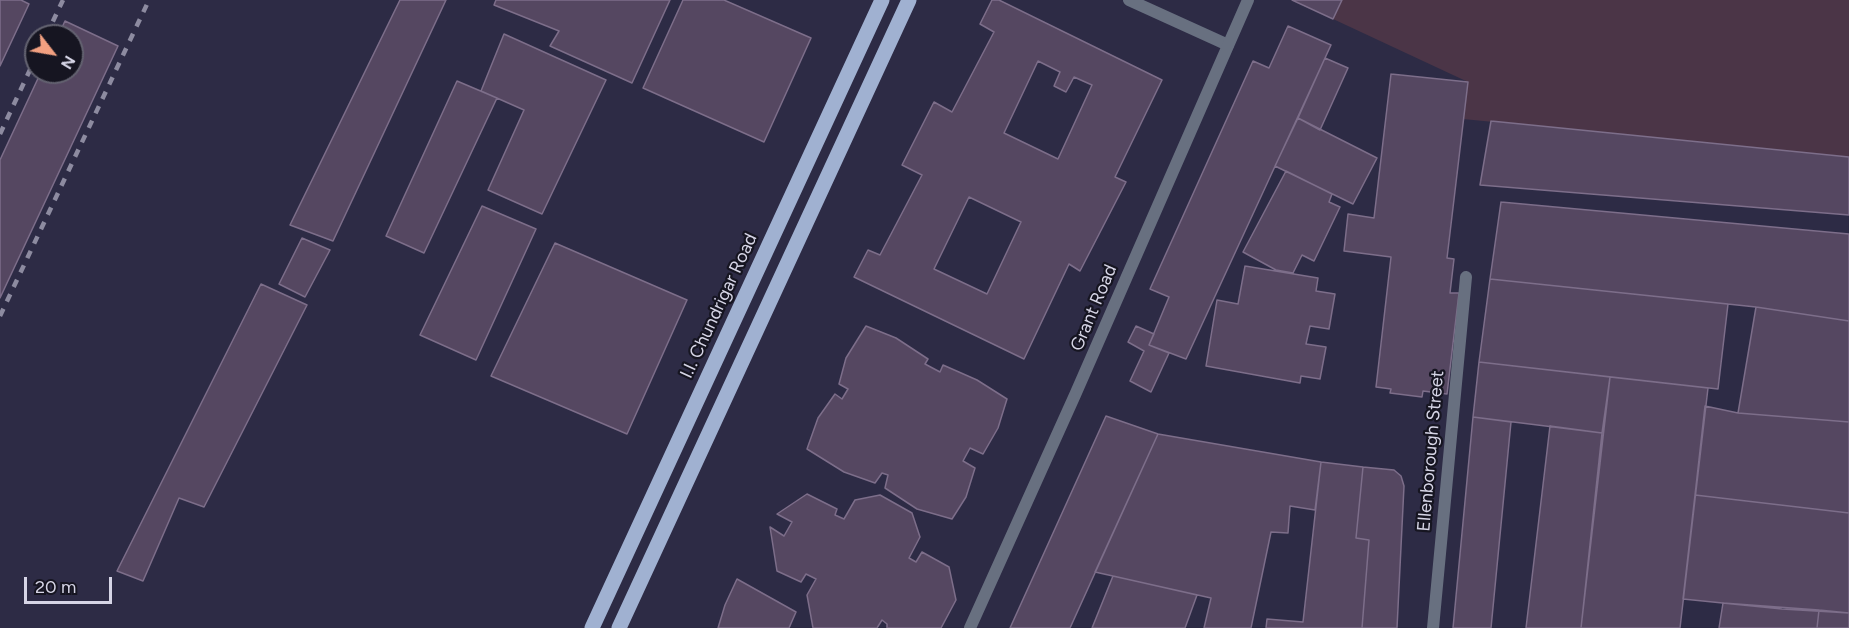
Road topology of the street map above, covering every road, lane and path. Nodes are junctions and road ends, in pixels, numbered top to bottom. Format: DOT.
graph roads {
  1 [pos="882,0"];
  2 [pos="909,0"];
  3 [pos="1129,0"];
  4 [pos="1248,0"];
  5 [pos="1228,45"];
  6 [pos="1466,277"];
  7 [pos="592,628"];
  8 [pos="619,628"];
  9 [pos="970,628"];
  10 [pos="1433,628"];
  1 -- 7 [label="main road, I.I. Chundrigar Road"];
  2 -- 8 [label="main road"];
  3 -- 5 [label="street"];
  4 -- 5 [label="street, Grant Road"];
  5 -- 9 [label="street, Grant Road"];
  6 -- 10 [label="street, Ellenborough Street"];
}
